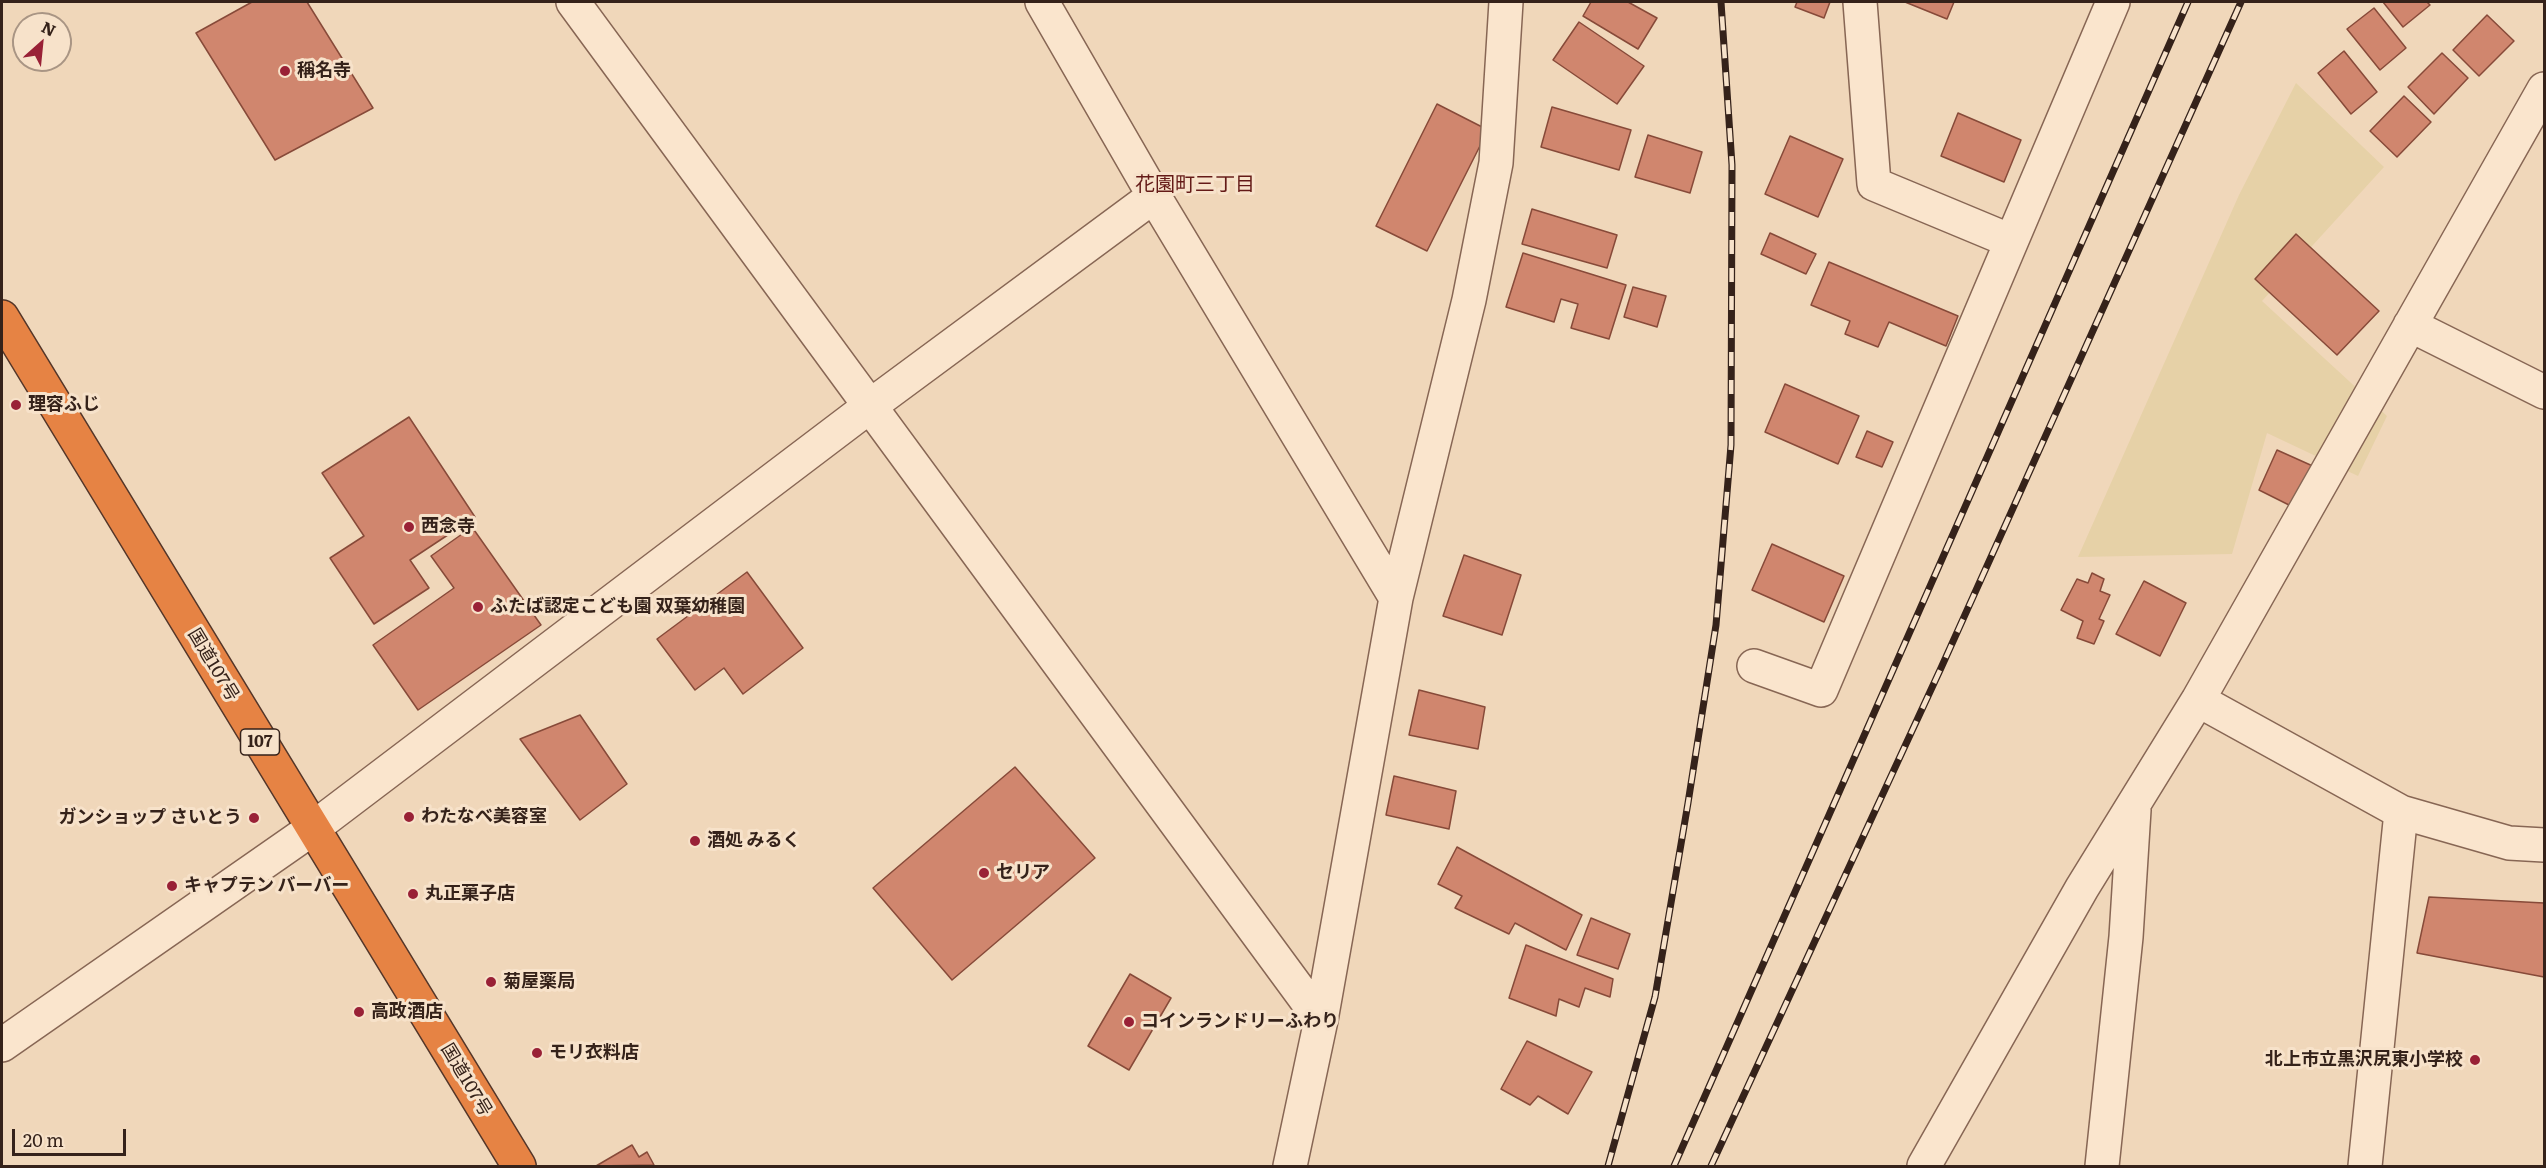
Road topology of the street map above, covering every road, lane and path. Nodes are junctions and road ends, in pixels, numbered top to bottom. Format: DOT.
graph roads {
  1 [pos="573,2"];
  2 [pos="1042,2"];
  3 [pos="1506,2"];
  4 [pos="1860,2"];
  5 [pos="2113,2"];
  6 [pos="2544,90"];
  7 [pos="1154,196"];
  8 [pos="2012,241"];
  9 [pos="2,317"];
  10 [pos="2410,325"];
  11 [pos="2544,392"];
  12 [pos="870,406"];
  13 [pos="1395,598"];
  14 [pos="1754,666"];
  15 [pos="2198,700"];
  16 [pos="2135,805"];
  17 [pos="2401,812"];
  18 [pos="312,829"];
  19 [pos="2544,845"];
  20 [pos="1322,1020"];
  21 [pos="2,1045"];
  22 [pos="519,1167"];
  23 [pos="1290,1167"];
  24 [pos="1924,1167"];
  25 [pos="2102,1167"];
  26 [pos="2366,1167"];
  1 -- 12 [label="street"];
  2 -- 7 [label="street"];
  3 -- 13 [label="street"];
  4 -- 8 [label="street"];
  5 -- 8 [label="street"];
  6 -- 10 [label="street"];
  7 -- 12 [label="street"];
  7 -- 13 [label="street"];
  8 -- 14 [label="street"];
  9 -- 18 [label="highway, 国道107号 / 107"];
  10 -- 11 [label="street"];
  10 -- 15 [label="street"];
  12 -- 18 [label="street"];
  12 -- 20 [label="street"];
  13 -- 20 [label="street"];
  15 -- 16 [label="street"];
  15 -- 17 [label="street"];
  16 -- 24 [label="street"];
  16 -- 25 [label="street"];
  17 -- 19 [label="street"];
  17 -- 26 [label="street"];
  18 -- 21 [label="street"];
  18 -- 22 [label="highway, 国道107号 / 107"];
  20 -- 23 [label="street"];
}
